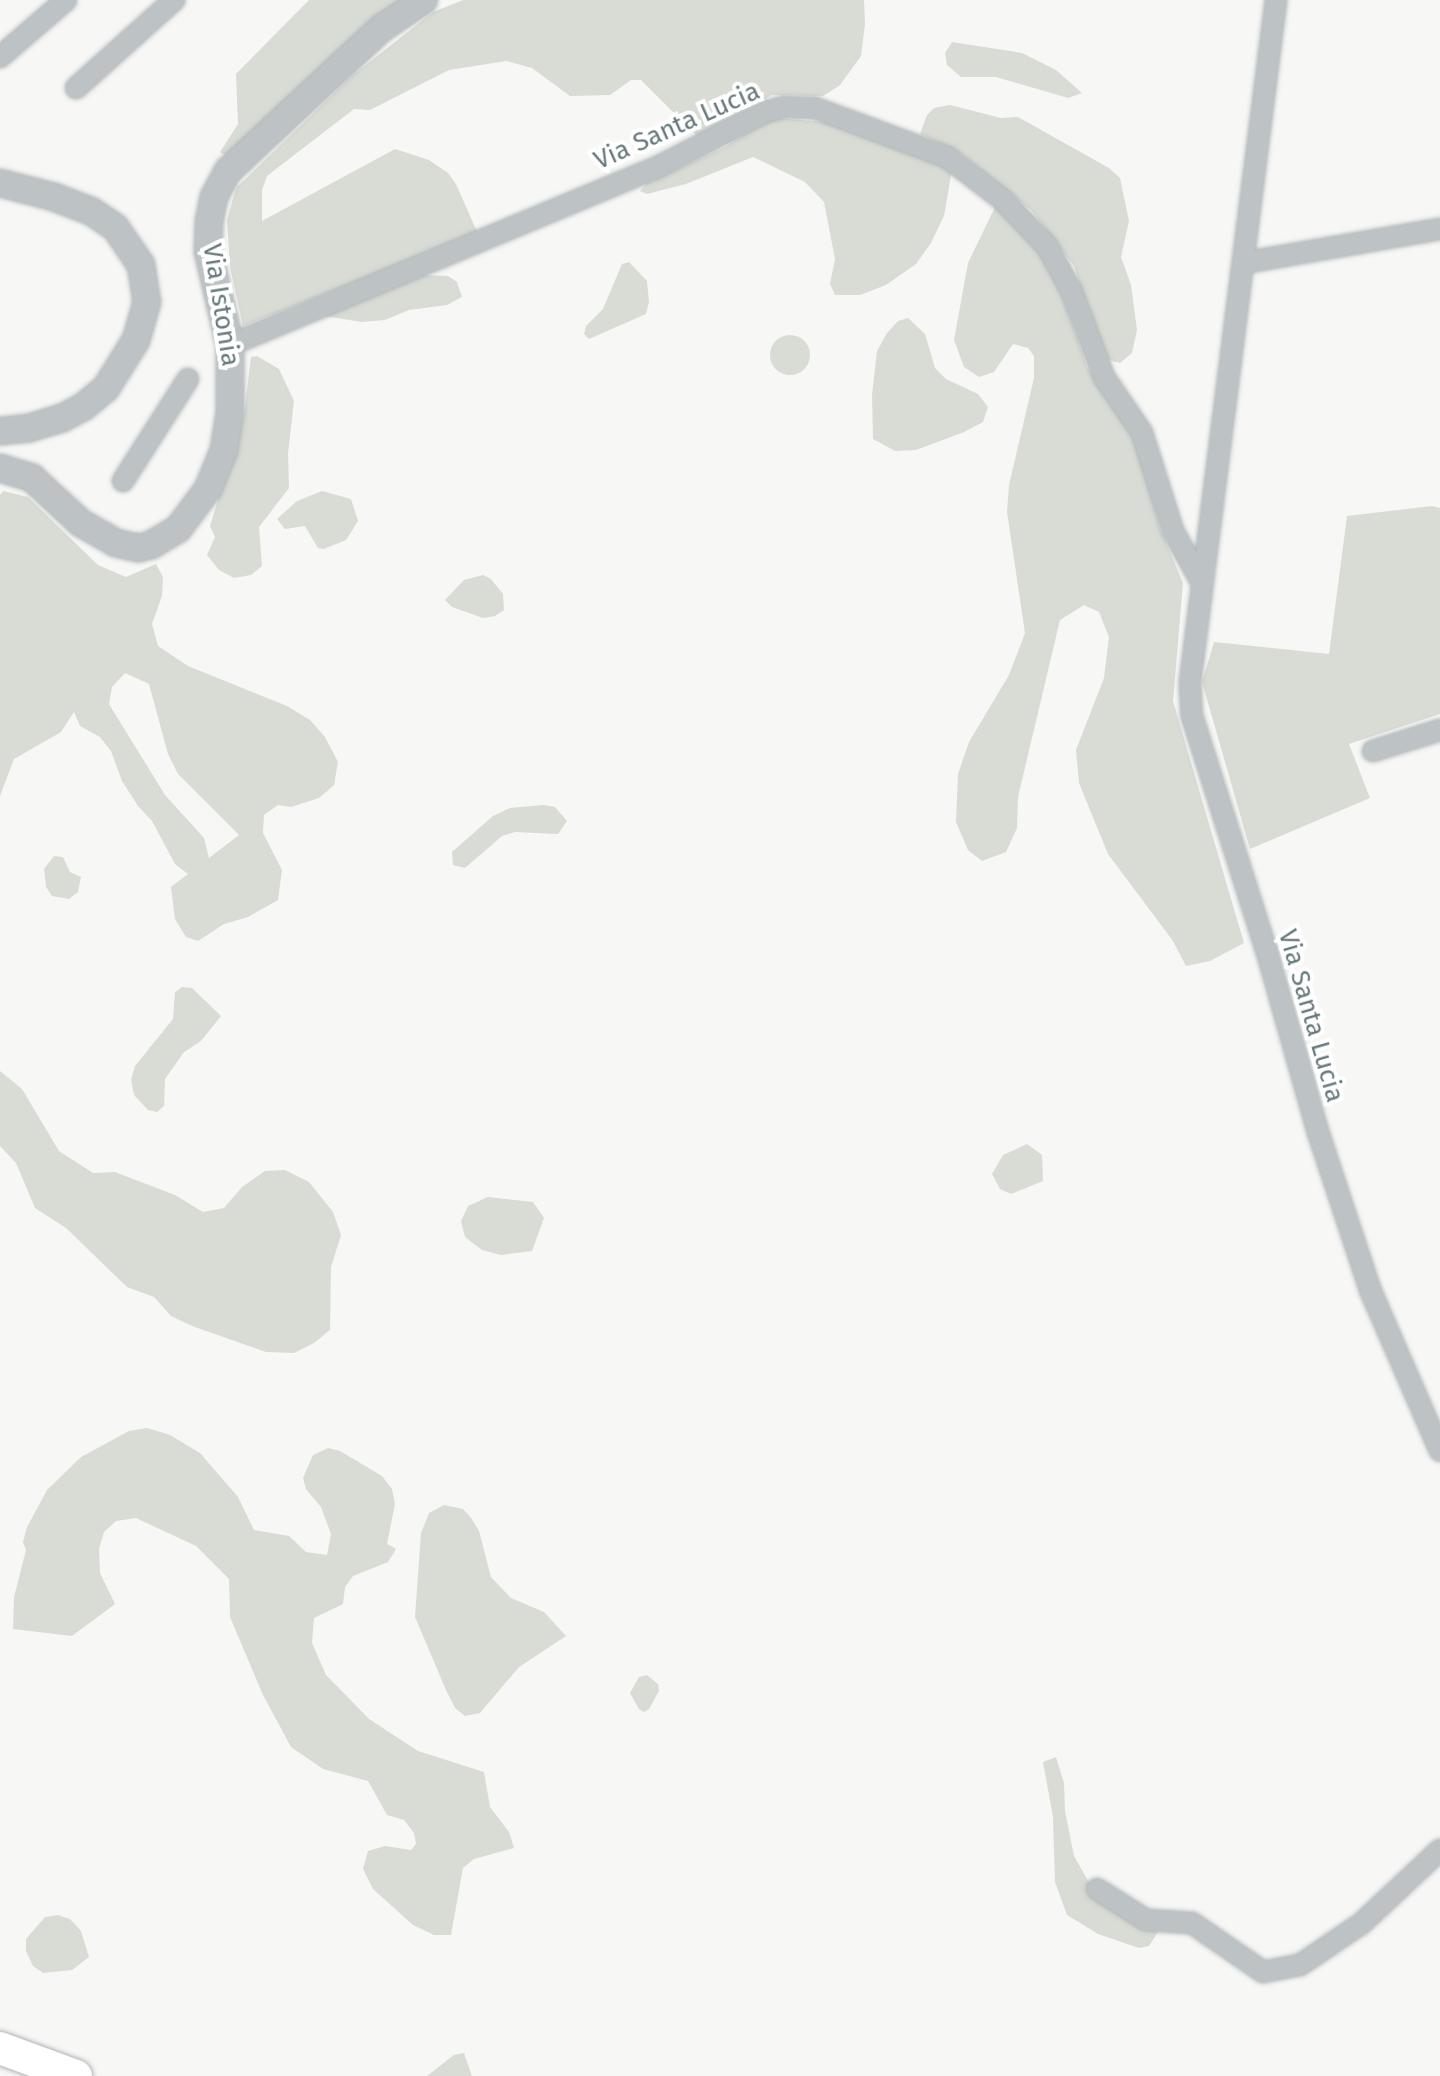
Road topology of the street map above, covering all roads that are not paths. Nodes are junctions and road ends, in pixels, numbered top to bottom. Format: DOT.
graph roads {
  1 [pos="66,0"];
  2 [pos="174,0"];
  3 [pos="424,0"];
  4 [pos="1276,0"];
  5 [pos="0,57"];
  6 [pos="76,88"];
  7 [pos="0,183"];
  8 [pos="1440,229"];
  9 [pos="1243,263"];
  10 [pos="230,345"];
  11 [pos="188,379"];
  12 [pos="0,431"];
  13 [pos="0,468"];
  14 [pos="123,481"];
  15 [pos="1202,583"];
  16 [pos="1440,730"];
  17 [pos="1373,751"];
  18 [pos="1440,1451"];
  19 [pos="1440,1850"];
  20 [pos="1097,1889"];
  21 [pos="0,2048"];
  22 [pos="76,2076"];
  1 -- 5 [label="street"];
  2 -- 6 [label="street"];
  3 -- 10 [label="street, Via Istonia"];
  4 -- 9 [label="street, Via Santa Lucia"];
  7 -- 12 [label="street"];
  8 -- 9 [label="street"];
  9 -- 15 [label="street, Via Santa Lucia"];
  10 -- 13 [label="street, Via Istonia"];
  10 -- 15 [label="street, Via Santa Lucia"];
  11 -- 14 [label="street"];
  15 -- 18 [label="street, Via Santa Lucia"];
  16 -- 17 [label="street"];
  19 -- 20 [label="street"];
  21 -- 22 [label="main road"];
}
